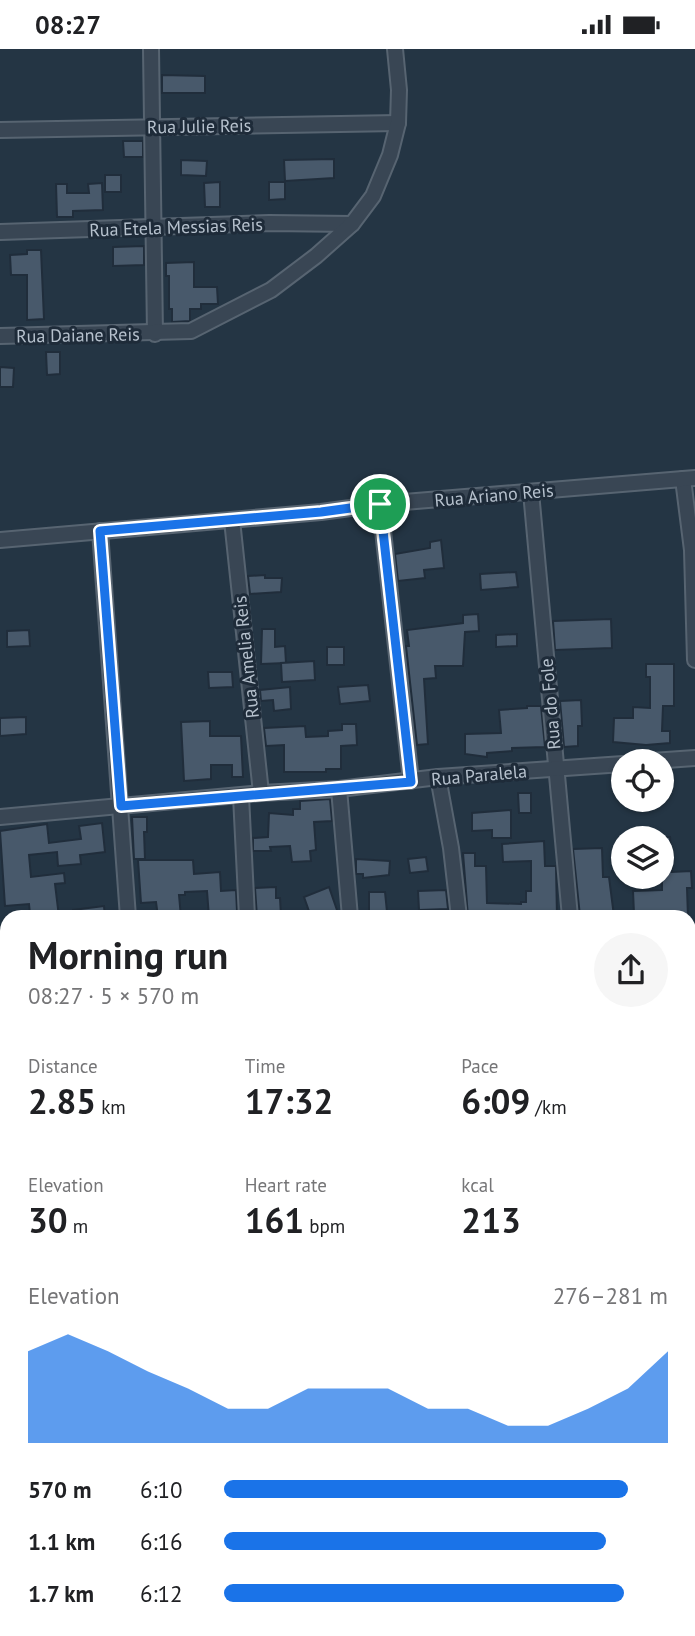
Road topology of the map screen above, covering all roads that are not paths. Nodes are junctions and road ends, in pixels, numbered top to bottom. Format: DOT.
graph roads {
  1 [pos="151,49"];
  2 [pos="395,49"];
  3 [pos="398,123"];
  4 [pos="153,126"];
  5 [pos="0,130"];
  6 [pos="352,224"];
  7 [pos="155,228"];
  8 [pos="0,232"];
  9 [pos="155,334"];
  10 [pos="0,336"];
  11 [pos="689,479"];
  12 [pos="531,492"];
  13 [pos="380,504"];
  14 [pos="232,520"];
  15 [pos="100,531"];
  16 [pos="0,540"];
  17 [pos="695,660"];
  18 [pos="695,758"];
  19 [pos="674,759"];
  20 [pos="611,765"];
  21 [pos="555,769"];
  22 [pos="438,777"];
  23 [pos="411,782"];
  24 [pos="339,789"];
  25 [pos="261,793"];
  26 [pos="241,796"];
  27 [pos="121,806"];
  28 [pos="0,817"];
  29 [pos="128,910"];
  30 [pos="247,910"];
  31 [pos="349,910"];
  32 [pos="458,910"];
  33 [pos="569,910"];
  1 -- 4 [label="street"];
  2 -- 3 [label="street, Rua Daiane Reis"];
  3 -- 4 [label="street, Rua Julie Reis"];
  3 -- 6 [label="street, Rua Daiane Reis"];
  4 -- 5 [label="street, Rua Julie Reis"];
  4 -- 7 [label="street"];
  6 -- 7 [label="street, Rua Etela Messias Reis"];
  6 -- 9 [label="street, Rua Daiane Reis"];
  7 -- 8 [label="street, Rua Etela Messias Reis"];
  7 -- 9 [label="street"];
  9 -- 10 [label="street, Rua Daiane Reis"];
  11 -- 12 [label="street, Rua Ariano Reis"];
  11 -- 17 [label="street"];
  12 -- 13 [label="street, Rua Ariano Reis"];
  12 -- 21 [label="street, Rua do Fole"];
  13 -- 14 [label="street, Rua Ariano Reis"];
  13 -- 23 [label="street"];
  14 -- 15 [label="street, Rua Ariano Reis"];
  14 -- 25 [label="street, Rua Amelia Reis"];
  15 -- 16 [label="street, Rua Ariano Reis"];
  15 -- 27 [label="street"];
  18 -- 19 [label="street"];
  20 -- 21 [label="street, Rua Paralela"];
  21 -- 22 [label="street, Rua Paralela"];
  21 -- 33 [label="street, Rua do Fole"];
  22 -- 23 [label="street, Rua Paralela"];
  22 -- 32 [label="street"];
  23 -- 24 [label="street, Rua Paralela"];
  24 -- 25 [label="street, Rua Paralela"];
  24 -- 31 [label="street"];
  25 -- 26 [label="street, Rua Paralela"];
  26 -- 27 [label="street, Rua Paralela"];
  26 -- 30 [label="street"];
  27 -- 28 [label="street, Rua Paralela"];
  27 -- 29 [label="street"];
}
